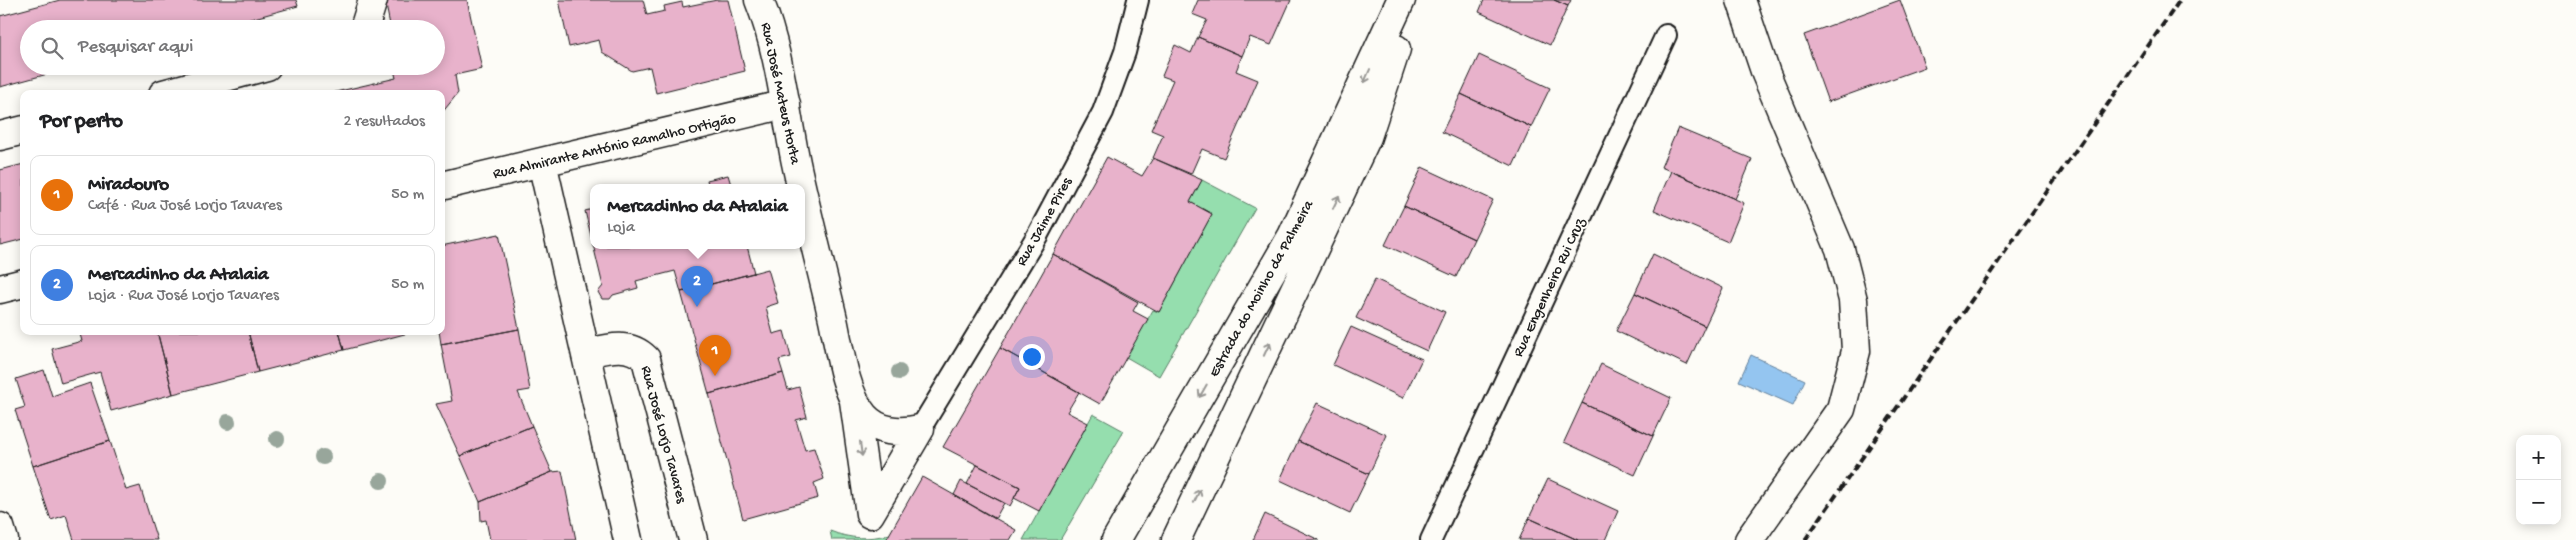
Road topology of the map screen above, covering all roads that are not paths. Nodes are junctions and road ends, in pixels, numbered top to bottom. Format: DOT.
graph roads {
  1 [pos="373,0"];
  2 [pos="759,0"];
  3 [pos="1138,0"];
  4 [pos="1401,0"];
  5 [pos="1412,0"];
  6 [pos="1742,0"];
  7 [pos="367,20"];
  8 [pos="1666,34"];
  9 [pos="234,75"];
  10 [pos="177,90"];
  11 [pos="786,104"];
  12 [pos="20,131"];
  13 [pos="0,136"];
  14 [pos="542,162"];
  15 [pos="801,184"];
  16 [pos="445,185"];
  17 [pos="805,201"];
  18 [pos="20,284"];
  19 [pos="0,288"];
  20 [pos="587,353"];
  21 [pos="854,400"];
  22 [pos="920,429"];
  23 [pos="0,527"];
  24 [pos="4,540"];
  25 [pos="628,540"];
  26 [pos="693,540"];
  27 [pos="1116,540"];
  28 [pos="1176,540"];
  29 [pos="1431,540"];
  30 [pos="1748,540"];
  1 -- 7 [label="street"];
  2 -- 11 [label="street, Rua José Mateus Horta"];
  3 -- 22 [label="lane, Rua Jaime Pires"];
  4 -- 27 [label="street, Estrada do Moinho da Palmeira, one-way"];
  28 -- 5 [label="street, Estrada do Moinho da Palmeira, one-way"];
  6 -- 30 [label="street"];
  8 -- 29 [label="lane, Rua Engenheiro Rui Cruz"];
  9 -- 10 [label="street"];
  11 -- 14 [label="street, Rua Almirante António Ramalho Ortigão"];
  11 -- 15 [label="street, Rua José Mateus Horta"];
  12 -- 13 [label="street"];
  14 -- 16 [label="street, Rua Almirante António Ramalho Ortigão"];
  14 -- 20 [label="street"];
  17 -- 21 [label="street, Rua José Mateus Horta"];
  18 -- 19 [label="street"];
  20 -- 25 [label="street"];
  20 -- 26 [label="street, Rua José Lorjo Tavares"];
  21 -- 22 [label="street, Rua José Mateus Horta"];
  21 -- 22 [label="street, one-way"];
  23 -- 24 [label="street"];
}
